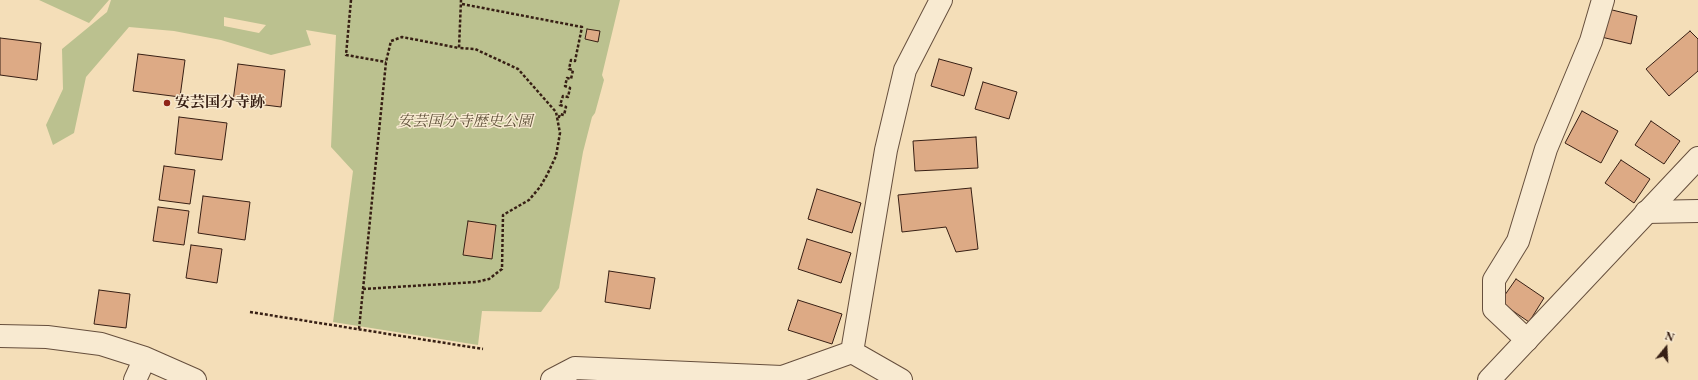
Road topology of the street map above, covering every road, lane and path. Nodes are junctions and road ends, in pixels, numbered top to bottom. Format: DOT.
graph roads {
  1 [pos="351,0"];
  2 [pos="461,0"];
  3 [pos="941,0"];
  4 [pos="1603,0"];
  5 [pos="462,4"];
  6 [pos="459,48"];
  7 [pos="386,62"];
  8 [pos="558,122"];
  9 [pos="1698,158"];
  10 [pos="1698,211"];
  11 [pos="1646,212"];
  12 [pos="363,289"];
  13 [pos="250,312"];
  14 [pos="359,329"];
  15 [pos="0,336"];
  16 [pos="1527,340"];
  17 [pos="483,349"];
  18 [pos="852,352"];
  19 [pos="145,358"];
  20 [pos="135,380"];
  21 [pos="195,380"];
  22 [pos="552,380"];
  23 [pos="901,380"];
  24 [pos="1488,380"];
  1 -- 7 [label="path"];
  2 -- 5 [label="path"];
  3 -- 18 [label="street"];
  4 -- 16 [label="street"];
  5 -- 6 [label="path"];
  5 -- 8 [label="path"];
  6 -- 7 [label="path"];
  6 -- 8 [label="path"];
  7 -- 12 [label="path"];
  8 -- 12 [label="path"];
  9 -- 11 [label="street"];
  10 -- 11 [label="street"];
  11 -- 16 [label="street"];
  12 -- 14 [label="path"];
  13 -- 14 [label="path"];
  14 -- 17 [label="path"];
  15 -- 19 [label="street"];
  16 -- 24 [label="street"];
  18 -- 22 [label="street"];
  18 -- 23 [label="street"];
  19 -- 20 [label="street"];
  19 -- 21 [label="street"];
}
